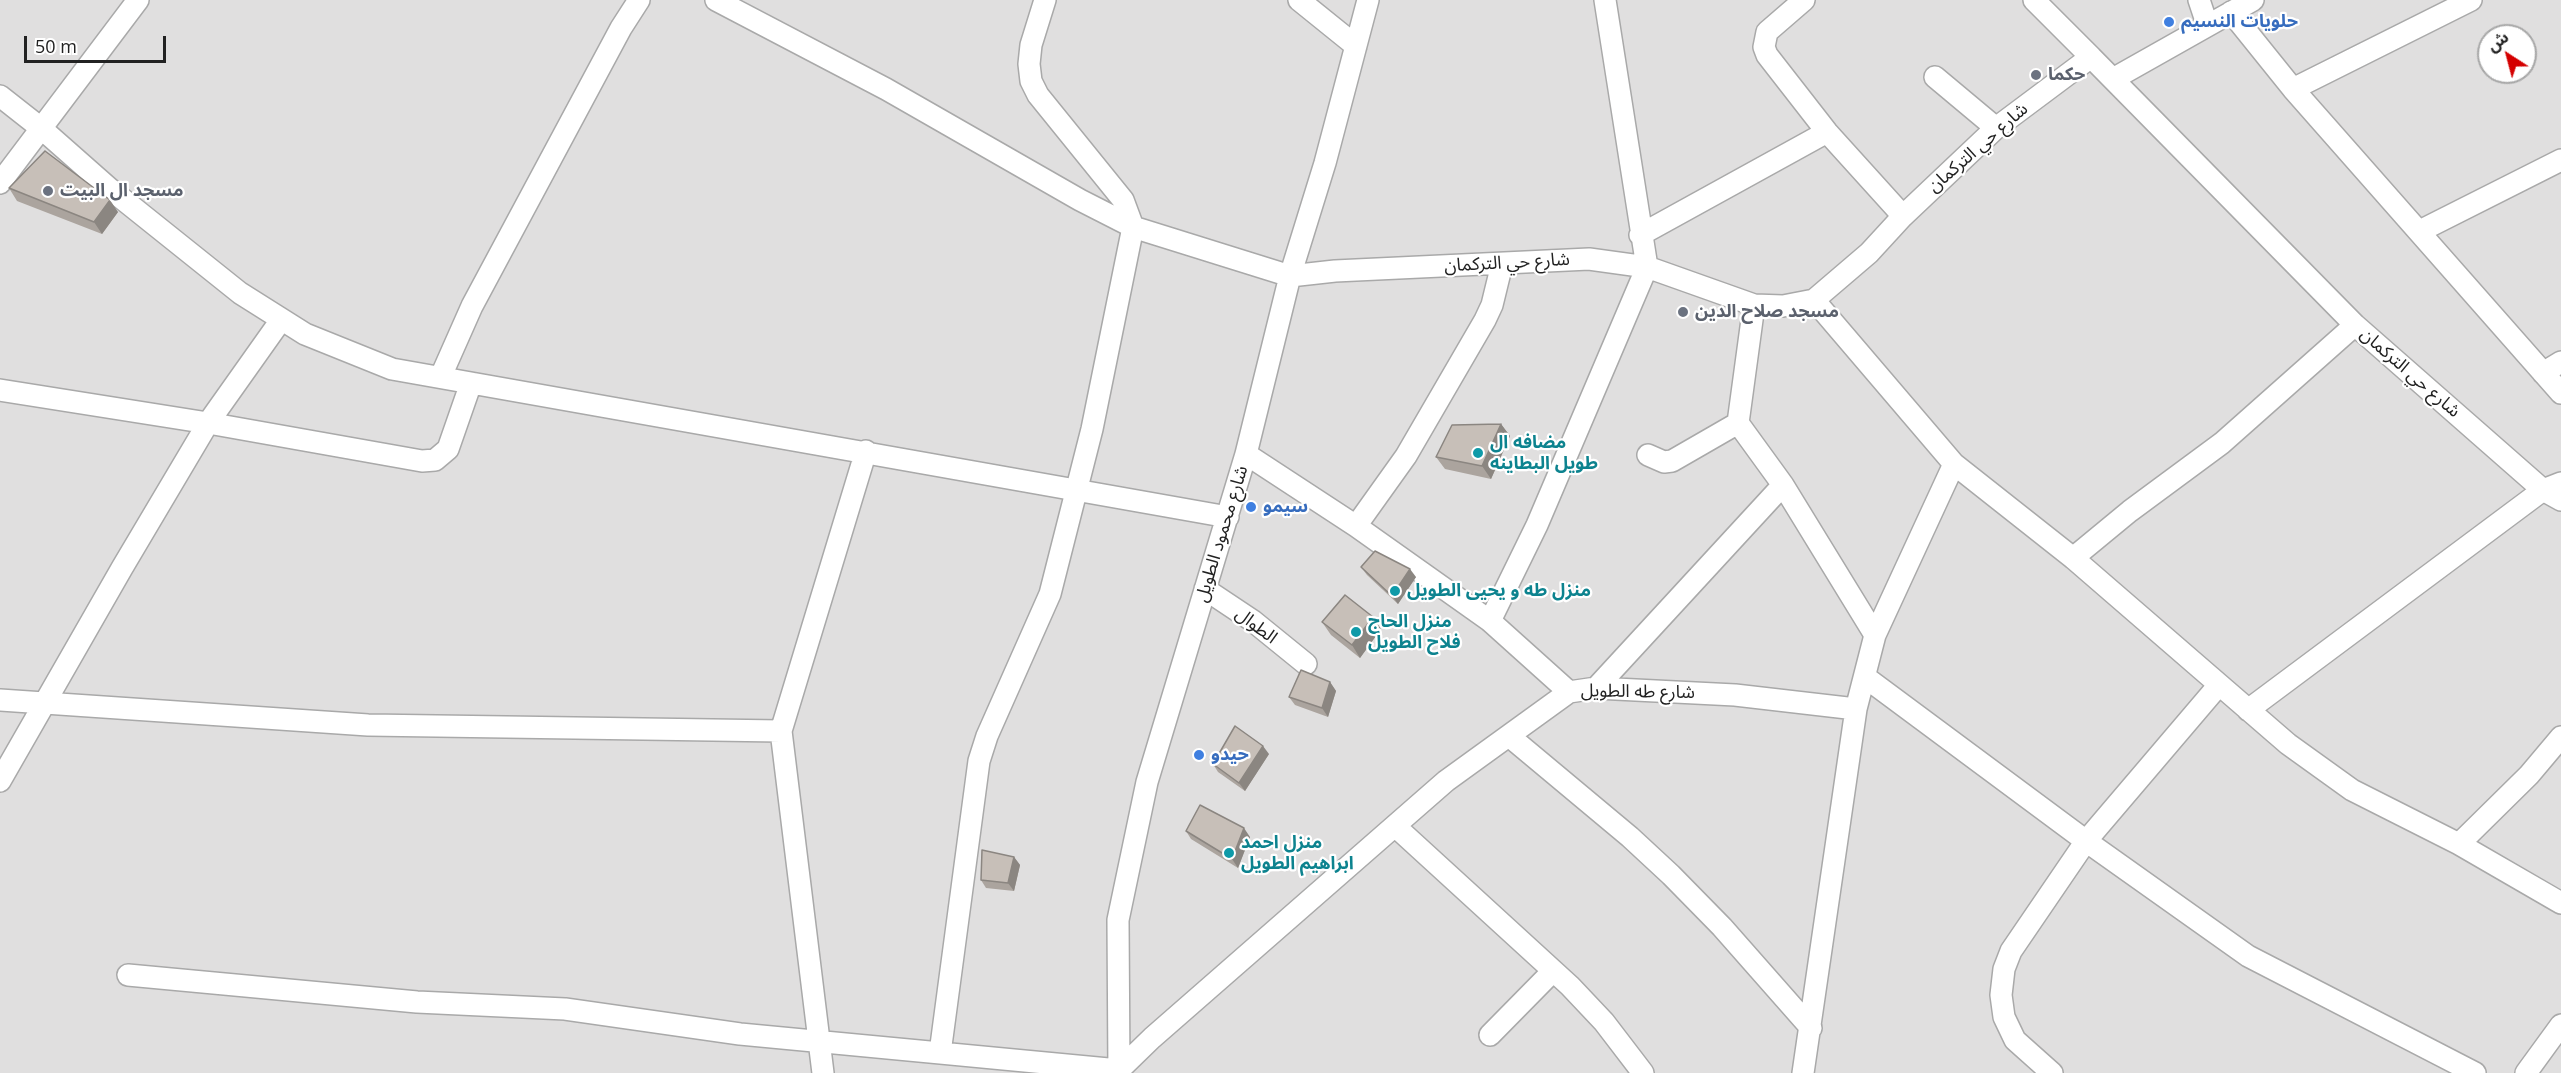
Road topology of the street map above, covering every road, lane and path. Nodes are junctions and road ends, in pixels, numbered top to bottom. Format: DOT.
graph roads {
  1 [pos="138,0"];
  2 [pos="639,0"];
  3 [pos="716,0"];
  4 [pos="1045,0"];
  5 [pos="1299,0"];
  6 [pos="1368,0"];
  7 [pos="1605,0"];
  8 [pos="1804,0"];
  9 [pos="2034,0"];
  10 [pos="2199,0"];
  11 [pos="2253,0"];
  12 [pos="2471,0"];
  13 [pos="2230,12"];
  14 [pos="2207,24"];
  15 [pos="1356,46"];
  16 [pos="2091,57"];
  17 [pos="1935,76"];
  18 [pos="2113,79"];
  19 [pos="2293,89"];
  20 [pos="0,96"];
  21 [pos="1996,128"];
  22 [pos="42,129"];
  23 [pos="1827,132"];
  24 [pos="2561,160"];
  25 [pos="0,183"];
  26 [pos="1903,216"];
  27 [pos="1133,227"];
  28 [pos="2420,231"];
  29 [pos="1640,235"];
  30 [pos="1502,264"];
  31 [pos="1647,267"];
  32 [pos="1290,276"];
  33 [pos="1814,300"];
  34 [pos="1754,306"];
  35 [pos="281,320"];
  36 [pos="2355,325"];
  37 [pos="2552,367"];
  38 [pos="441,376"];
  39 [pos="471,382"];
  40 [pos="0,390"];
  41 [pos="2561,393"];
  42 [pos="208,423"];
  43 [pos="1738,423"];
  44 [pos="866,451"];
  45 [pos="1246,454"];
  46 [pos="1648,455"];
  47 [pos="1954,464"];
  48 [pos="1783,485"];
  49 [pos="1076,489"];
  50 [pos="2555,491"];
  51 [pos="1228,517"];
  52 [pos="1356,526"];
  53 [pos="2073,558"];
  54 [pos="1205,589"];
  55 [pos="1490,621"];
  56 [pos="1875,636"];
  57 [pos="1306,664"];
  58 [pos="1865,677"];
  59 [pos="2218,686"];
  60 [pos="1596,688"];
  61 [pos="1569,692"];
  62 [pos="0,700"];
  63 [pos="45,702"];
  64 [pos="1856,710"];
  65 [pos="2247,710"];
  66 [pos="782,731"];
  67 [pos="1509,736"];
  68 [pos="2561,737"];
  69 [pos="0,781"];
  70 [pos="1395,826"];
  71 [pos="2086,841"];
  72 [pos="2458,844"];
  73 [pos="2561,903"];
  74 [pos="1553,971"];
  75 [pos="128,975"];
  76 [pos="2561,1025"];
  77 [pos="1811,1028"];
  78 [pos="1490,1035"];
  79 [pos="818,1041"];
  80 [pos="940,1053"];
  81 [pos="1799,1070"];
  82 [pos="1119,1072"];
  83 [pos="823,1073"];
  84 [pos="1643,1073"];
  85 [pos="2052,1073"];
  86 [pos="2475,1073"];
  87 [pos="2526,1073"];
  1 -- 22 [label="street"];
  2 -- 38 [label="street"];
  3 -- 27 [label="street"];
  4 -- 27 [label="street"];
  5 -- 15 [label="street"];
  6 -- 15 [label="street, شارع محمود الطويل"];
  7 -- 29 [label="street"];
  8 -- 23 [label="street"];
  9 -- 16 [label="street"];
  10 -- 14 [label="street"];
  11 -- 13 [label="street"];
  12 -- 19 [label="street"];
  13 -- 14 [label="street"];
  13 -- 19 [label="street"];
  14 -- 18 [label="street"];
  15 -- 32 [label="street, شارع محمود الطويل"];
  16 -- 18 [label="street, شارع حي التركمان"];
  16 -- 21 [label="street, شارع حي التركمان"];
  17 -- 21 [label="street"];
  18 -- 36 [label="street, شارع حي التركمان"];
  19 -- 28 [label="street"];
  20 -- 22 [label="street"];
  21 -- 26 [label="street, شارع حي التركمان"];
  22 -- 25 [label="street"];
  22 -- 35 [label="street"];
  23 -- 26 [label="street"];
  23 -- 29 [label="street"];
  24 -- 28 [label="street"];
  26 -- 33 [label="street, شارع حي التركمان"];
  27 -- 32 [label="street"];
  27 -- 49 [label="street"];
  28 -- 37 [label="street"];
  29 -- 31 [label="street"];
  30 -- 31 [label="street, شارع حي التركمان"];
  30 -- 32 [label="street, شارع حي التركمان"];
  30 -- 52 [label="street"];
  31 -- 34 [label="street, شارع حي التركمان"];
  31 -- 55 [label="street"];
  32 -- 45 [label="street, شارع محمود الطويل"];
  33 -- 34 [label="street, شارع حي التركمان"];
  33 -- 47 [label="street"];
  34 -- 43 [label="street"];
  35 -- 38 [label="street"];
  35 -- 42 [label="street"];
  36 -- 50 [label="street, شارع حي التركمان"];
  36 -- 53 [label="street"];
  37 -- 41 [label="street"];
  38 -- 39 [label="street"];
  39 -- 42 [label="street"];
  39 -- 44 [label="street"];
  40 -- 42 [label="street"];
  42 -- 63 [label="street"];
  43 -- 46 [label="street"];
  43 -- 48 [label="street"];
  44 -- 49 [label="street"];
  44 -- 66 [label="street"];
  45 -- 51 [label="street, شارع محمود الطويل"];
  45 -- 52 [label="street, شارع طه الطويل"];
  47 -- 53 [label="street"];
  47 -- 56 [label="street"];
  48 -- 56 [label="street"];
  48 -- 60 [label="street"];
  49 -- 51 [label="street"];
  49 -- 80 [label="street"];
  50 -- 65 [label="street"];
  51 -- 54 [label="street, شارع محمود الطويل"];
  52 -- 55 [label="street, شارع طه الطويل"];
  53 -- 59 [label="street"];
  54 -- 57 [label="street, الطوال"];
  54 -- 82 [label="street, شارع محمود الطويل"];
  55 -- 61 [label="street, شارع طه الطويل"];
  56 -- 58 [label="street"];
  58 -- 64 [label="street"];
  58 -- 71 [label="street"];
  59 -- 65 [label="street"];
  59 -- 71 [label="street"];
  60 -- 61 [label="street, شارع طه الطويل"];
  60 -- 64 [label="street, شارع طه الطويل"];
  61 -- 67 [label="street"];
  62 -- 63 [label="street"];
  63 -- 66 [label="street"];
  63 -- 69 [label="street"];
  64 -- 77 [label="street"];
  65 -- 72 [label="street"];
  66 -- 79 [label="street"];
  67 -- 70 [label="street"];
  67 -- 77 [label="street"];
  68 -- 72 [label="street"];
  70 -- 74 [label="street"];
  70 -- 82 [label="street"];
  71 -- 85 [label="street"];
  71 -- 86 [label="street"];
  72 -- 73 [label="street"];
  74 -- 78 [label="street"];
  74 -- 84 [label="street"];
  75 -- 79 [label="street"];
  76 -- 87 [label="street"];
  77 -- 81 [label="street"];
  79 -- 80 [label="street"];
  79 -- 83 [label="street"];
  80 -- 82 [label="street"];
}
